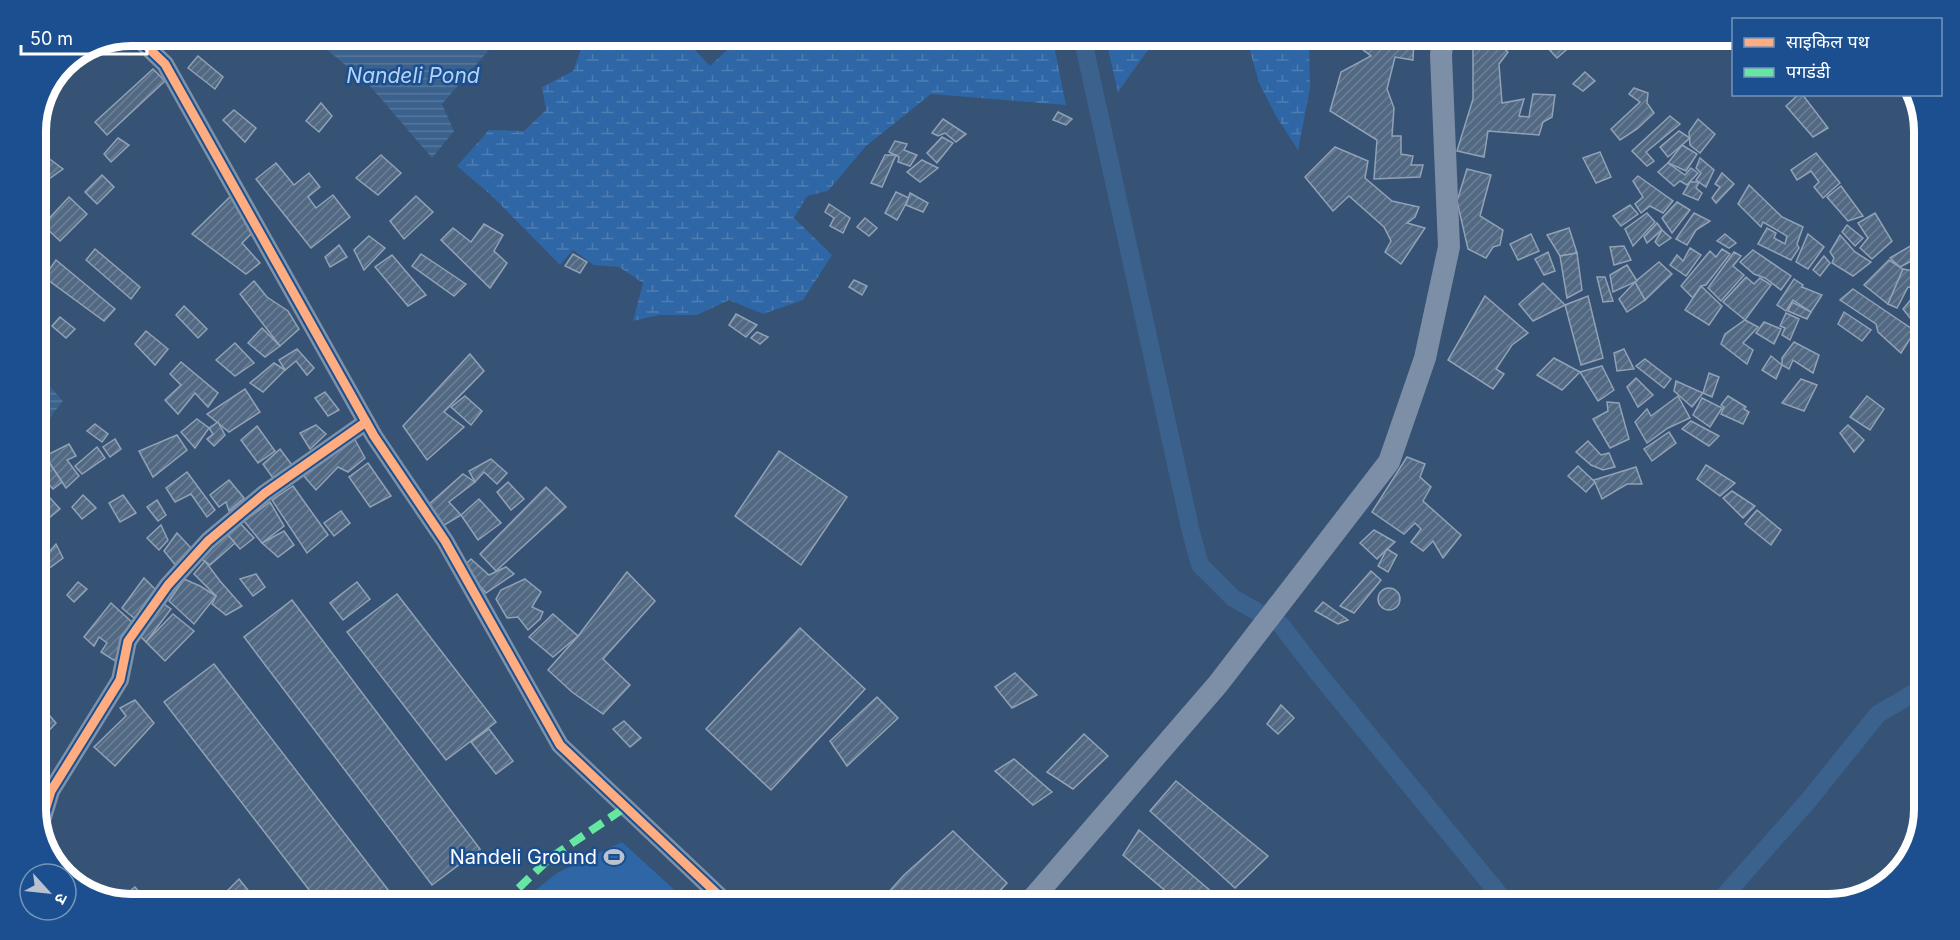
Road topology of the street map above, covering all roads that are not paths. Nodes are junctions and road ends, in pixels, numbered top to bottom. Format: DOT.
graph roads {
  1 [pos="146,46"];
  2 [pos="1442,46"];
  3 [pos="366,422"];
  4 [pos="47,804"];
  5 [pos="717,894"];
  6 [pos="1037,894"];
  1 -- 3 [label="street"];
  2 -- 6 [label="main road"];
  3 -- 4 [label="street"];
  3 -- 5 [label="street"];
}
